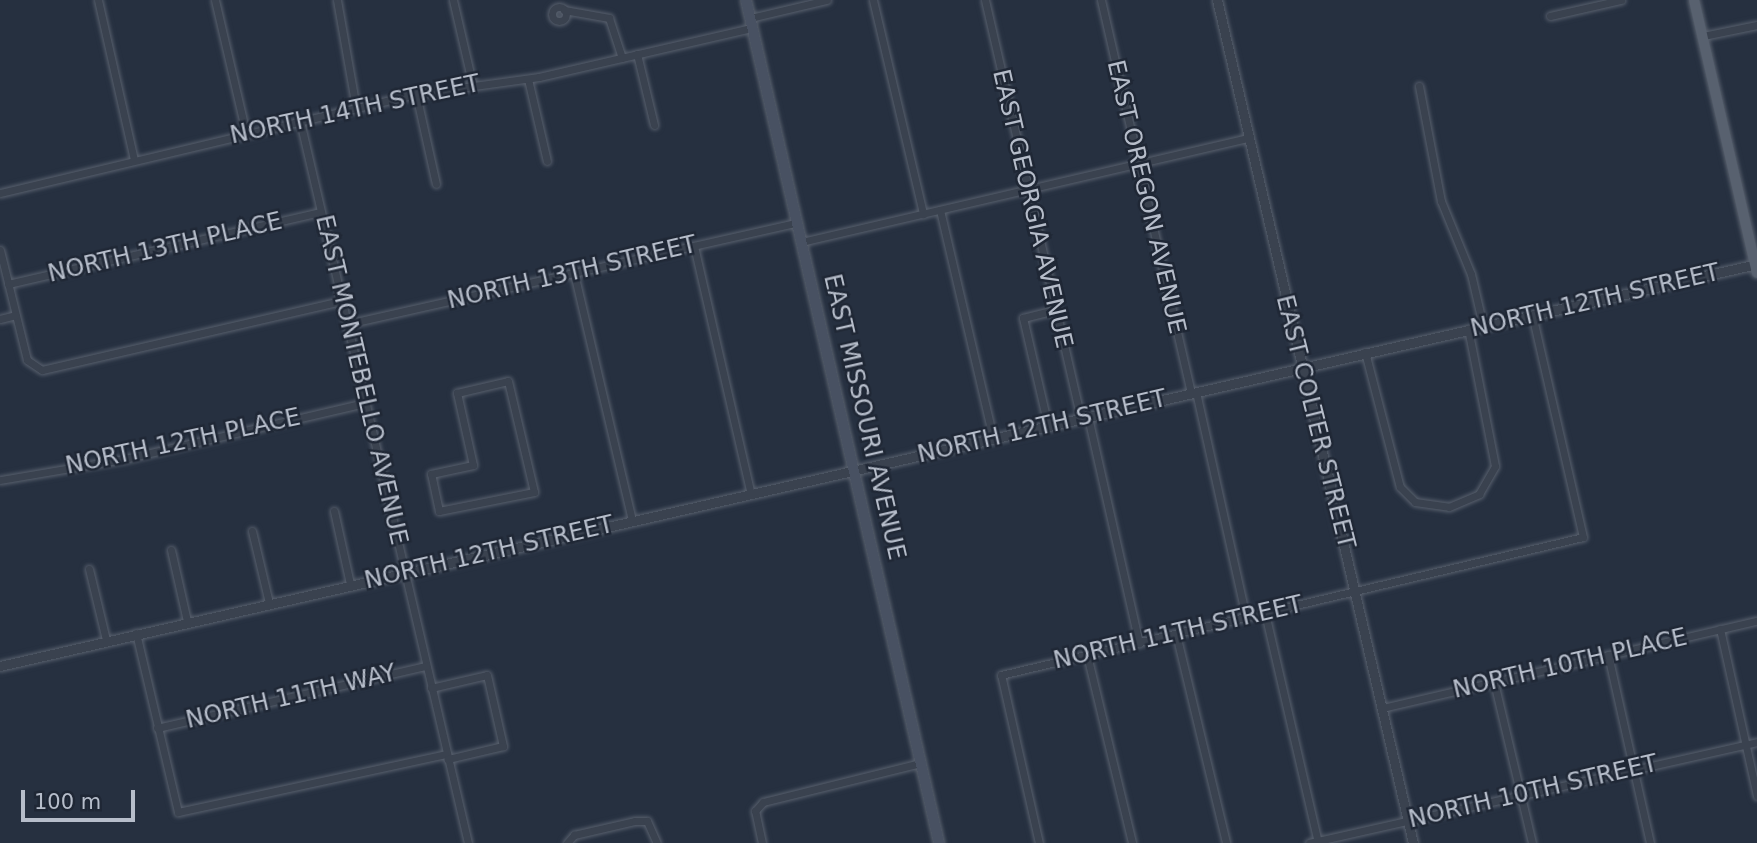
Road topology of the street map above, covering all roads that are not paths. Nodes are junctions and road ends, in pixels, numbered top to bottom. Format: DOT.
graph roads {
  1 [pos="97,0"];
  2 [pos="215,0"];
  3 [pos="337,0"];
  4 [pos="453,0"];
  5 [pos="746,0"];
  6 [pos="827,0"];
  7 [pos="873,0"];
  8 [pos="985,0"];
  9 [pos="1101,0"];
  10 [pos="1228,0"];
  11 [pos="1621,0"];
  12 [pos="1694,0"];
  13 [pos="1217,1"];
  14 [pos="558,6"];
  15 [pos="1550,16"];
  16 [pos="751,23"];
  17 [pos="1757,25"];
  18 [pos="1703,36"];
  19 [pos="637,54"];
  20 [pos="622,58"];
  21 [pos="528,79"];
  22 [pos="472,82"];
  23 [pos="1419,86"];
  24 [pos="416,94"];
  25 [pos="356,108"];
  26 [pos="300,121"];
  27 [pos="654,125"];
  28 [pos="246,133"];
  29 [pos="1248,138"];
  30 [pos="134,160"];
  31 [pos="547,161"];
  32 [pos="1138,164"];
  33 [pos="436,184"];
  34 [pos="1027,189"];
  35 [pos="0,193"];
  36 [pos="940,210"];
  37 [pos="321,212"];
  38 [pos="923,214"];
  39 [pos="797,223"];
  40 [pos="802,242"];
  41 [pos="694,246"];
  42 [pos="0,250"];
  43 [pos="1756,267"];
  44 [pos="574,273"];
  45 [pos="8,284"];
  46 [pos="342,301"];
  47 [pos="1055,310"];
  48 [pos="16,315"];
  49 [pos="1532,315"];
  50 [pos="0,319"];
  51 [pos="347,324"];
  52 [pos="1483,326"];
  53 [pos="1468,329"];
  54 [pos="1365,352"];
  55 [pos="1303,367"];
  56 [pos="1193,393"];
  57 [pos="365,403"];
  58 [pos="1084,418"];
  59 [pos="1048,426"];
  60 [pos="993,438"];
  61 [pos="855,470"];
  62 [pos="0,480"];
  63 [pos="751,494"];
  64 [pos="334,511"];
  65 [pos="439,511"];
  66 [pos="632,522"];
  67 [pos="252,531"];
  68 [pos="171,550"];
  69 [pos="89,569"];
  70 [pos="405,573"];
  71 [pos="350,584"];
  72 [pos="1356,592"];
  73 [pos="268,603"];
  74 [pos="1265,613"];
  75 [pos="1246,617"];
  76 [pos="187,621"];
  77 [pos="1757,621"];
  78 [pos="1720,629"];
  79 [pos="136,633"];
  80 [pos="1176,634"];
  81 [pos="106,640"];
  82 [pos="1139,643"];
  83 [pos="1087,655"];
  84 [pos="1608,655"];
  85 [pos="0,666"];
  86 [pos="426,666"];
  87 [pos="1494,682"];
  88 [pos="431,688"];
  89 [pos="1382,708"];
  90 [pos="157,728"];
  91 [pos="1757,742"];
  92 [pos="1745,744"];
  93 [pos="447,757"];
  94 [pos="920,763"];
  95 [pos="1634,770"];
  96 [pos="1520,795"];
  97 [pos="1757,796"];
  98 [pos="1408,820"];
  99 [pos="567,842"];
  100 [pos="1315,842"];
  101 [pos="468,843"];
  102 [pos="657,843"];
  103 [pos="762,843"];
  104 [pos="939,843"];
  105 [pos="1039,843"];
  106 [pos="1132,843"];
  107 [pos="1226,843"];
  108 [pos="1413,843"];
  109 [pos="1532,843"];
  110 [pos="1650,843"];
  1 -- 30 [label="street"];
  2 -- 28 [label="street"];
  3 -- 25 [label="street"];
  4 -- 22 [label="street"];
  5 -- 16 [label="main road, EAST MISSOURI AVENUE"];
  6 -- 16 [label="street, NORTH 14TH STREET"];
  7 -- 38 [label="street"];
  8 -- 34 [label="street, EAST GEORGIA AVENUE"];
  9 -- 32 [label="street, EAST OREGON AVENUE"];
  10 -- 13 [label="street"];
  11 -- 15 [label="street"];
  12 -- 18 [label="main road"];
  13 -- 29 [label="street, EAST COLTER STREET"];
  14 -- 20 [label="street"];
  16 -- 19 [label="street, NORTH 14TH STREET"];
  16 -- 39 [label="main road, EAST MISSOURI AVENUE"];
  17 -- 18 [label="street"];
  18 -- 43 [label="main road"];
  19 -- 20 [label="street, NORTH 14TH STREET"];
  19 -- 27 [label="street"];
  20 -- 21 [label="street, NORTH 14TH STREET"];
  21 -- 22 [label="street, NORTH 14TH STREET"];
  21 -- 31 [label="street"];
  22 -- 24 [label="street, NORTH 14TH STREET"];
  23 -- 52 [label="street"];
  24 -- 25 [label="street, NORTH 14TH STREET"];
  24 -- 33 [label="street"];
  25 -- 26 [label="street, NORTH 14TH STREET"];
  26 -- 28 [label="street, NORTH 14TH STREET"];
  26 -- 37 [label="street, EAST MONTEBELLO AVENUE"];
  28 -- 30 [label="street, NORTH 14TH STREET"];
  29 -- 32 [label="street"];
  29 -- 55 [label="street, EAST COLTER STREET"];
  30 -- 35 [label="street, NORTH 14TH STREET"];
  32 -- 34 [label="street"];
  32 -- 56 [label="street, EAST OREGON AVENUE"];
  34 -- 36 [label="street"];
  34 -- 47 [label="street, EAST GEORGIA AVENUE"];
  36 -- 38 [label="street"];
  36 -- 60 [label="street"];
  37 -- 45 [label="street, NORTH 13TH PLACE"];
  37 -- 46 [label="street, EAST MONTEBELLO AVENUE"];
  38 -- 40 [label="street"];
  39 -- 40 [label="main road, EAST MISSOURI AVENUE"];
  39 -- 41 [label="street, NORTH 13TH STREET"];
  40 -- 61 [label="main road, EAST MISSOURI AVENUE"];
  41 -- 44 [label="street, NORTH 13TH STREET"];
  41 -- 63 [label="street"];
  42 -- 45 [label="street"];
  43 -- 49 [label="street, NORTH 12TH STREET"];
  44 -- 51 [label="street, NORTH 13TH STREET"];
  44 -- 66 [label="street"];
  45 -- 48 [label="street"];
  46 -- 48 [label="street"];
  46 -- 51 [label="street, EAST MONTEBELLO AVENUE"];
  47 -- 58 [label="street, EAST GEORGIA AVENUE"];
  47 -- 59 [label="street"];
  48 -- 50 [label="street"];
  49 -- 52 [label="street, NORTH 12TH STREET"];
  49 -- 72 [label="street, NORTH 11TH STREET"];
  51 -- 57 [label="street, EAST MONTEBELLO AVENUE"];
  52 -- 53 [label="street, NORTH 12TH STREET"];
  53 -- 54 [label="street, NORTH 12TH STREET"];
  53 -- 54 [label="street"];
  54 -- 55 [label="street, NORTH 12TH STREET"];
  55 -- 56 [label="street, NORTH 12TH STREET"];
  55 -- 72 [label="street, EAST COLTER STREET"];
  56 -- 58 [label="street, NORTH 12TH STREET"];
  56 -- 75 [label="street, EAST OREGON AVENUE"];
  57 -- 62 [label="street, NORTH 12TH PLACE"];
  57 -- 70 [label="street, EAST MONTEBELLO AVENUE"];
  58 -- 59 [label="street, NORTH 12TH STREET"];
  58 -- 82 [label="street, EAST GEORGIA AVENUE"];
  59 -- 60 [label="street, NORTH 12TH STREET"];
  60 -- 61 [label="street, NORTH 12TH STREET"];
  61 -- 63 [label="street, NORTH 12TH STREET"];
  61 -- 94 [label="main road, EAST MISSOURI AVENUE"];
  63 -- 66 [label="street, NORTH 12TH STREET"];
  64 -- 71 [label="street"];
  65 -- 65 [label="street"];
  66 -- 70 [label="street, NORTH 12TH STREET"];
  67 -- 73 [label="street"];
  68 -- 76 [label="street"];
  69 -- 81 [label="street"];
  70 -- 71 [label="street, NORTH 12TH STREET"];
  70 -- 86 [label="street, EAST MONTEBELLO AVENUE"];
  71 -- 73 [label="street, NORTH 12TH STREET"];
  72 -- 74 [label="street, NORTH 11TH STREET"];
  72 -- 89 [label="street, EAST COLTER STREET"];
  73 -- 76 [label="street, NORTH 12TH STREET"];
  74 -- 75 [label="street, NORTH 11TH STREET"];
  74 -- 100 [label="street"];
  75 -- 80 [label="street, NORTH 11TH STREET"];
  76 -- 79 [label="street, NORTH 12TH STREET"];
  77 -- 78 [label="street, NORTH 10TH PLACE"];
  78 -- 84 [label="street, NORTH 10TH PLACE"];
  78 -- 92 [label="street"];
  79 -- 81 [label="street, NORTH 12TH STREET"];
  79 -- 90 [label="street"];
  80 -- 82 [label="street, NORTH 11TH STREET"];
  80 -- 107 [label="street"];
  81 -- 85 [label="street, NORTH 12TH STREET"];
  82 -- 83 [label="street, NORTH 11TH STREET"];
  83 -- 105 [label="street, NORTH 11TH STREET"];
  83 -- 106 [label="street"];
  84 -- 87 [label="street, NORTH 10TH PLACE"];
  84 -- 95 [label="street"];
  86 -- 88 [label="street, EAST MONTEBELLO AVENUE"];
  86 -- 90 [label="street, NORTH 11TH WAY"];
  87 -- 89 [label="street, NORTH 10TH PLACE"];
  87 -- 96 [label="street"];
  88 -- 93 [label="street, EAST MONTEBELLO AVENUE"];
  88 -- 93 [label="street"];
  89 -- 98 [label="street, EAST COLTER STREET"];
  90 -- 93 [label="street"];
  91 -- 92 [label="street, NORTH 10TH STREET"];
  92 -- 95 [label="street, NORTH 10TH STREET"];
  92 -- 97 [label="street"];
  93 -- 101 [label="street, EAST MONTEBELLO AVENUE"];
  94 -- 103 [label="street"];
  94 -- 104 [label="main road, EAST MISSOURI AVENUE"];
  95 -- 96 [label="street, NORTH 10TH STREET"];
  95 -- 110 [label="street"];
  96 -- 98 [label="street, NORTH 10TH STREET"];
  96 -- 109 [label="street"];
  98 -- 100 [label="street, NORTH 10TH STREET"];
  98 -- 108 [label="street, EAST COLTER STREET"];
  99 -- 102 [label="street"];
}
